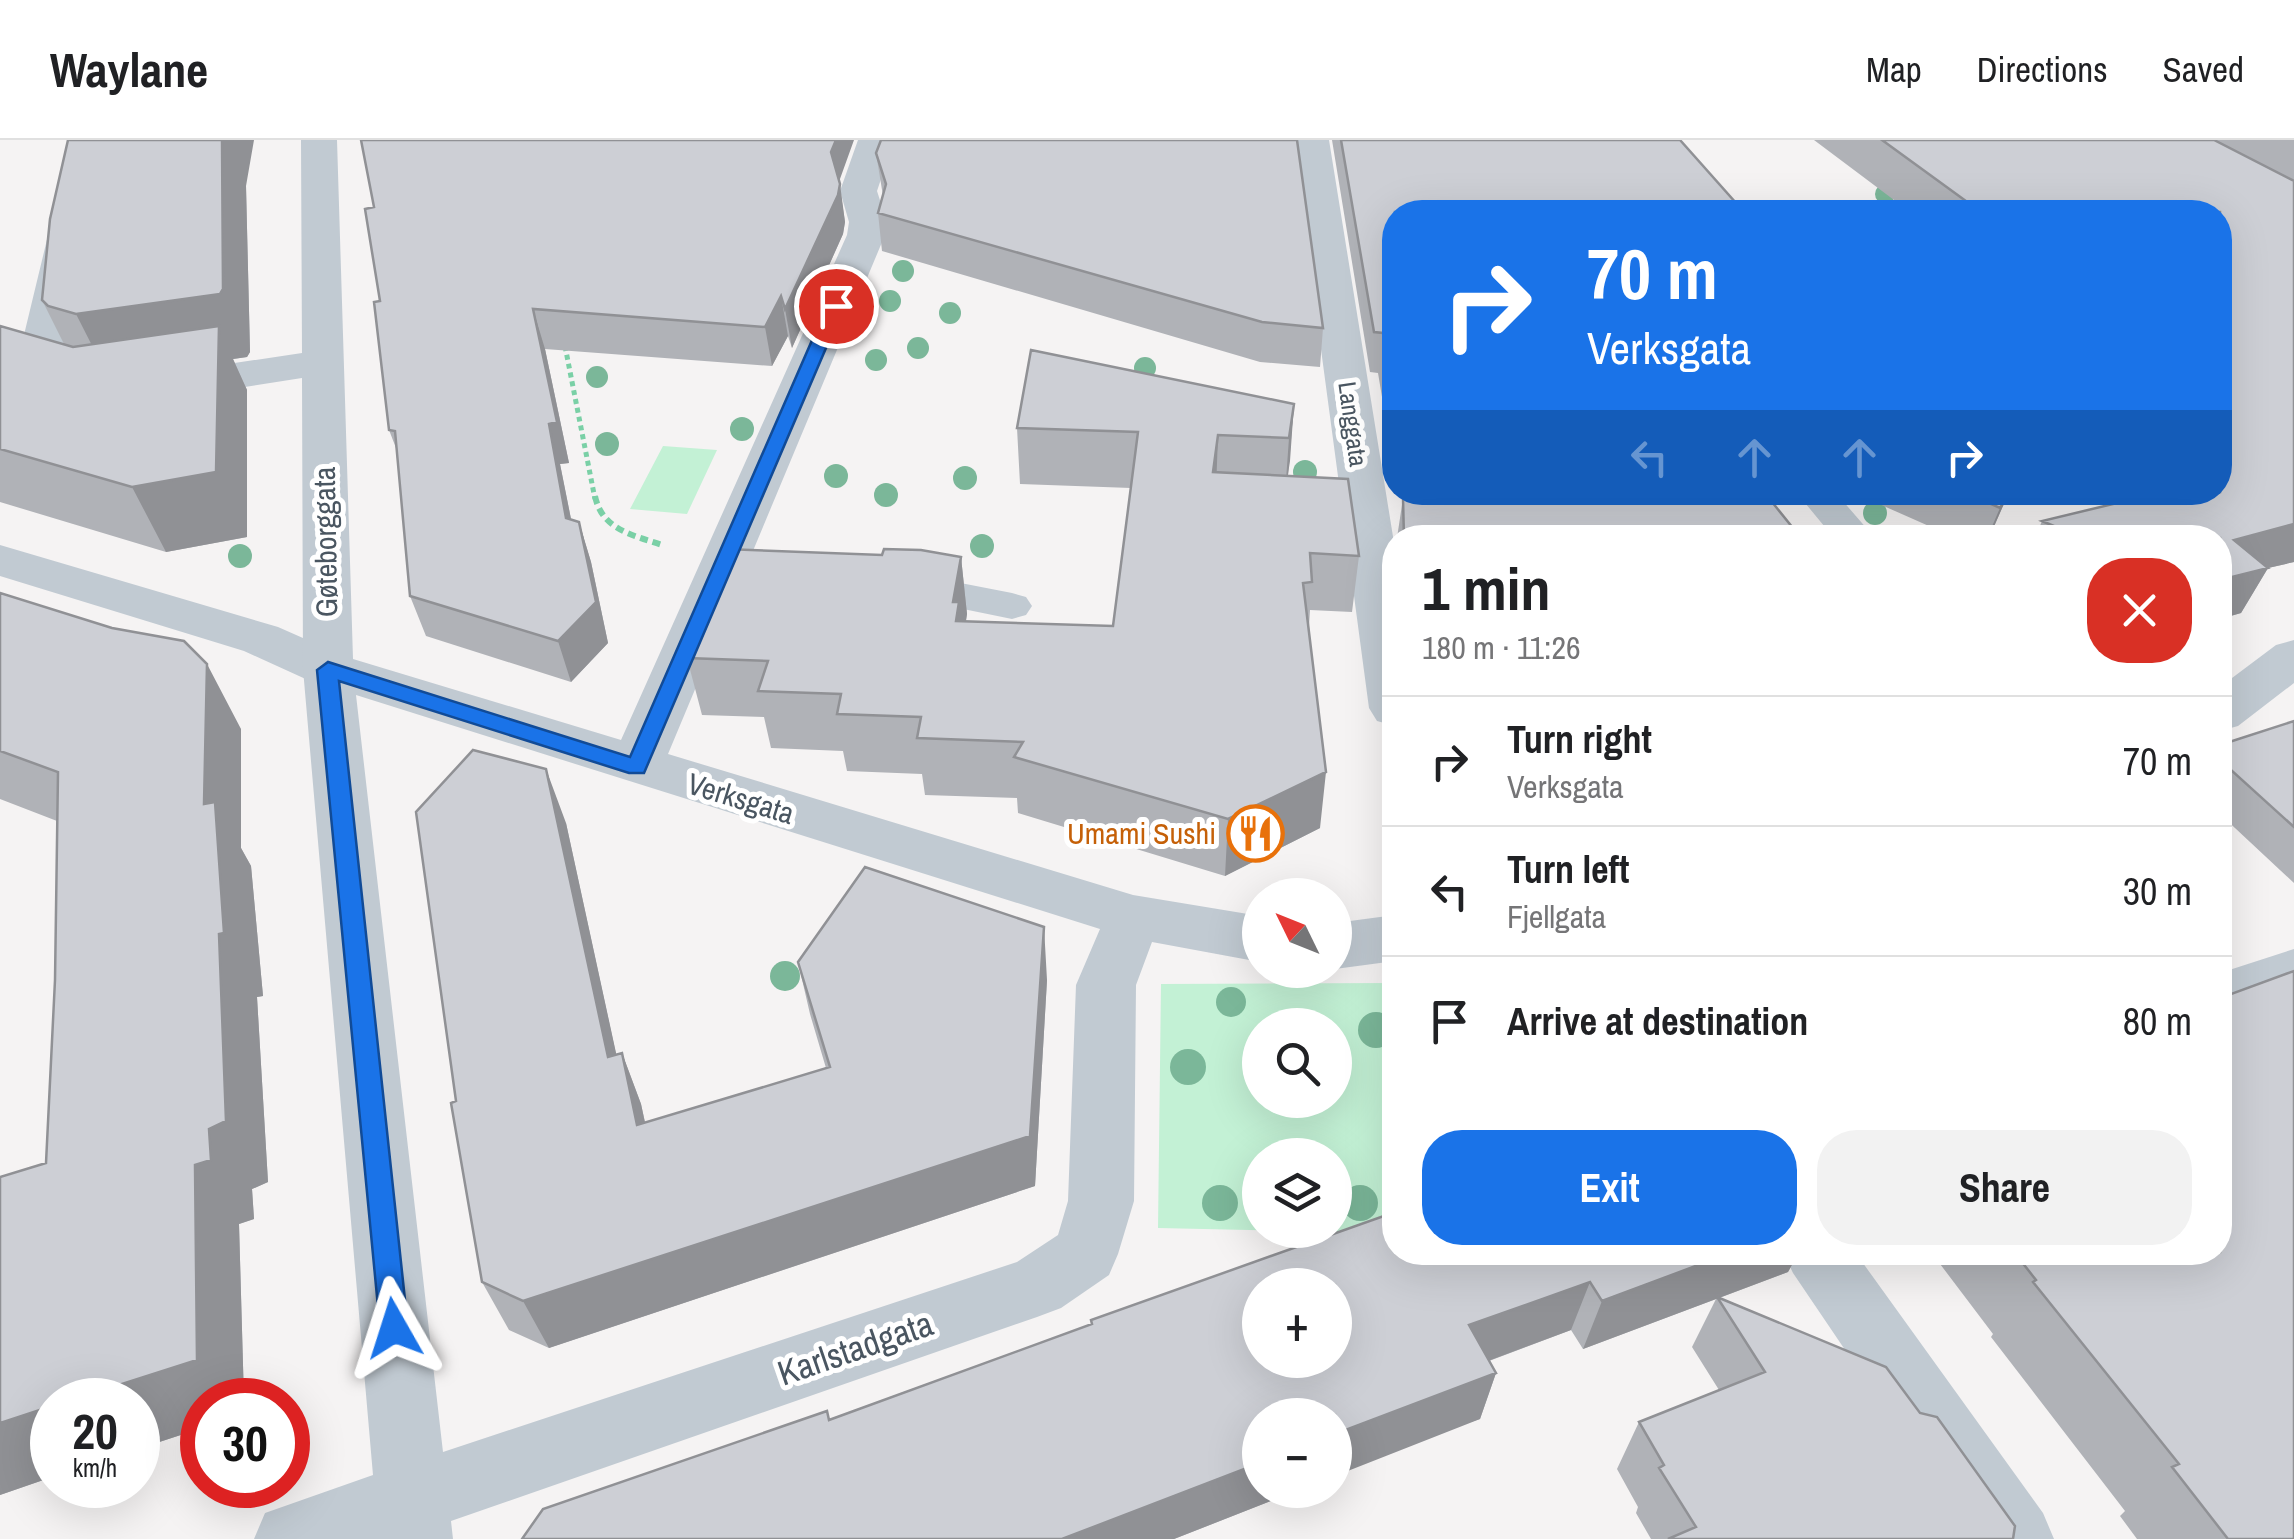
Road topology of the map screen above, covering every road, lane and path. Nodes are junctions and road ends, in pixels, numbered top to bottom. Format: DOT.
graph roads {
  1 [pos="90,140"];
  2 [pos="319,140"];
  3 [pos="876,140"];
  4 [pos="1311,140"];
  5 [pos="562,334"];
  6 [pos="323,362"];
  7 [pos="1826,505"];
  8 [pos="1844,525"];
  9 [pos="748,558"];
  10 [pos="0,560"];
  11 [pos="870,579"];
  12 [pos="1012,606"];
  13 [pos="1382,620"];
  14 [pos="2294,657"];
  15 [pos="328,670"];
  16 [pos="2232,704"];
  17 [pos="636,767"];
  18 [pos="1134,917"];
  19 [pos="1242,936"];
  20 [pos="1382,940"];
  21 [pos="1352,944"];
  22 [pos="2294,972"];
  23 [pos="2232,993"];
  24 [pos="1825,1265"];
  25 [pos="414,1518"];
  26 [pos="291,1539"];
  27 [pos="2016,1539"];
  1 -- 6 [label="street"];
  2 -- 6 [label="street, Gøteborggata"];
  3 -- 9 [label="street"];
  4 -- 13 [label="street, Langgata"];
  5 -- 9 [label="path"];
  6 -- 15 [label="street, Gøteborggata"];
  7 -- 8 [label="lane"];
  9 -- 17 [label="street"];
  10 -- 15 [label="street, Verksgata"];
  11 -- 12 [label="lane"];
  14 -- 16 [label="street"];
  15 -- 17 [label="street, Verksgata"];
  15 -- 25 [label="street, Gøteborggata"];
  17 -- 18 [label="street, Verksgata"];
  18 -- 19 [label="street, Verksgata"];
  18 -- 25 [label="street, Karlstadgata"];
  20 -- 21 [label="street"];
  22 -- 23 [label="street"];
  24 -- 27 [label="street"];
  25 -- 26 [label="street, Karlstadgata"];
}
